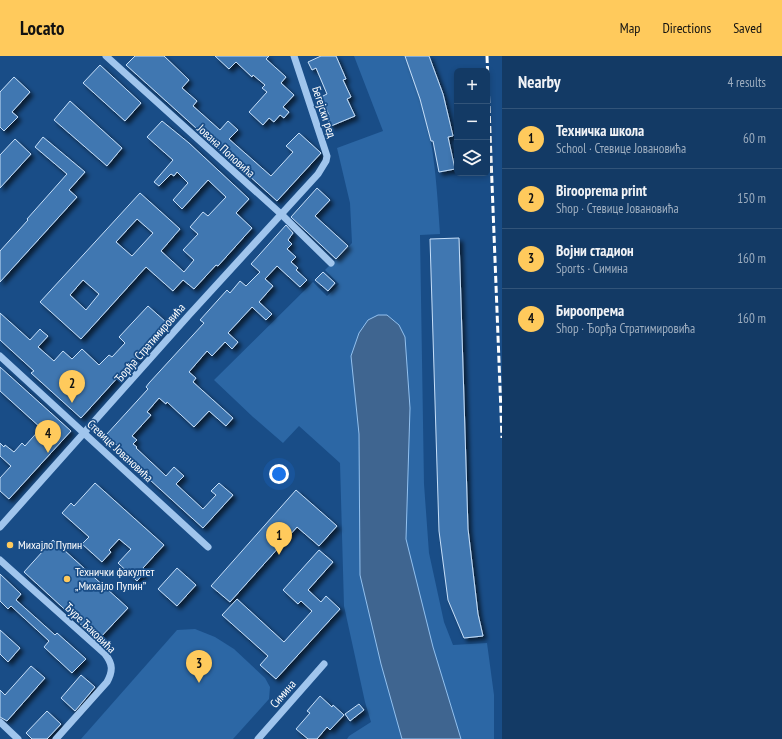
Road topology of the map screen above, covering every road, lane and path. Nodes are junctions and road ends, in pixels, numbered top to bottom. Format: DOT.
graph roads {
  1 [pos="106,56"];
  2 [pos="294,56"];
  3 [pos="318,174"];
  4 [pos="281,214"];
  5 [pos="331,263"];
  6 [pos="0,356"];
  7 [pos="85,433"];
  8 [pos="0,528"];
  9 [pos="208,547"];
  10 [pos="0,560"];
  11 [pos="324,664"];
  12 [pos="0,722"];
  13 [pos="18,739"];
  14 [pos="56,739"];
  15 [pos="258,739"];
  1 -- 4 [label="street, Јована Поповића"];
  2 -- 3 [label="street, Бегејски ред"];
  3 -- 4 [label="street, Ђорђа Стратимировића"];
  4 -- 5 [label="street, Јована Поповића"];
  4 -- 7 [label="street, Ђорђа Стратимировића"];
  6 -- 7 [label="street, Стевице Јовановића"];
  7 -- 8 [label="street, Ђорђа Стратимировића"];
  7 -- 9 [label="street, Стевице Јовановића"];
  10 -- 14 [label="street, Ђуре Ђаковића"];
  11 -- 15 [label="street, Симина"];
  12 -- 13 [label="street"];
}
